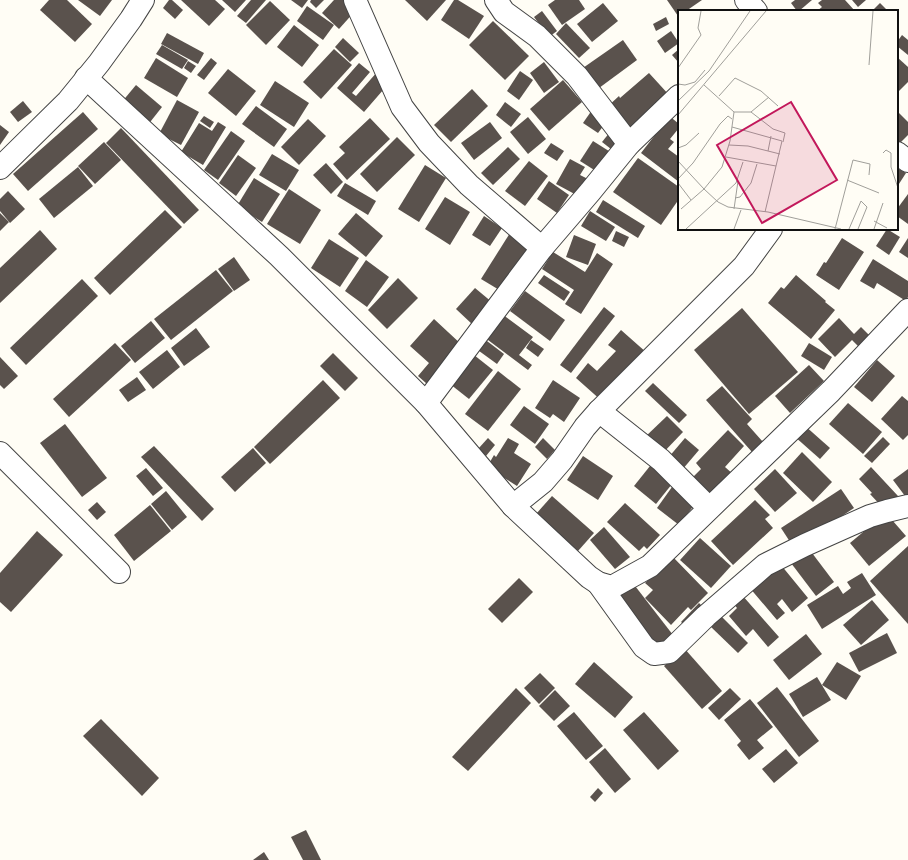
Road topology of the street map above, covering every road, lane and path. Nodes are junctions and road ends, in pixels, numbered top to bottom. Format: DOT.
graph roads {
  1 [pos="143,0"];
  2 [pos="355,0"];
  3 [pos="746,0"];
  4 [pos="497,4"];
  5 [pos="755,10"];
  6 [pos="86,78"];
  7 [pos="678,97"];
  8 [pos="629,144"];
  9 [pos="898,154"];
  10 [pos="908,161"];
  11 [pos="0,168"];
  12 [pos="770,230"];
  13 [pos="542,248"];
  14 [pos="908,310"];
  15 [pos="426,404"];
  16 [pos="599,411"];
  17 [pos="0,453"];
  18 [pos="513,506"];
  19 [pos="908,506"];
  20 [pos="709,508"];
  21 [pos="119,572"];
  22 [pos="598,583"];
  1 -- 6 [label="street"];
  2 -- 13 [label="street"];
  3 -- 5 [label="street"];
  4 -- 8 [label="street"];
  6 -- 11 [label="street"];
  6 -- 15 [label="street"];
  7 -- 8 [label="street"];
  8 -- 13 [label="street"];
  9 -- 10 [label="street"];
  12 -- 16 [label="street"];
  13 -- 15 [label="street"];
  14 -- 20 [label="street"];
  15 -- 18 [label="street"];
  16 -- 18 [label="street"];
  16 -- 20 [label="street"];
  17 -- 21 [label="street"];
  18 -- 22 [label="street"];
  19 -- 22 [label="street"];
  20 -- 22 [label="street"];
}
